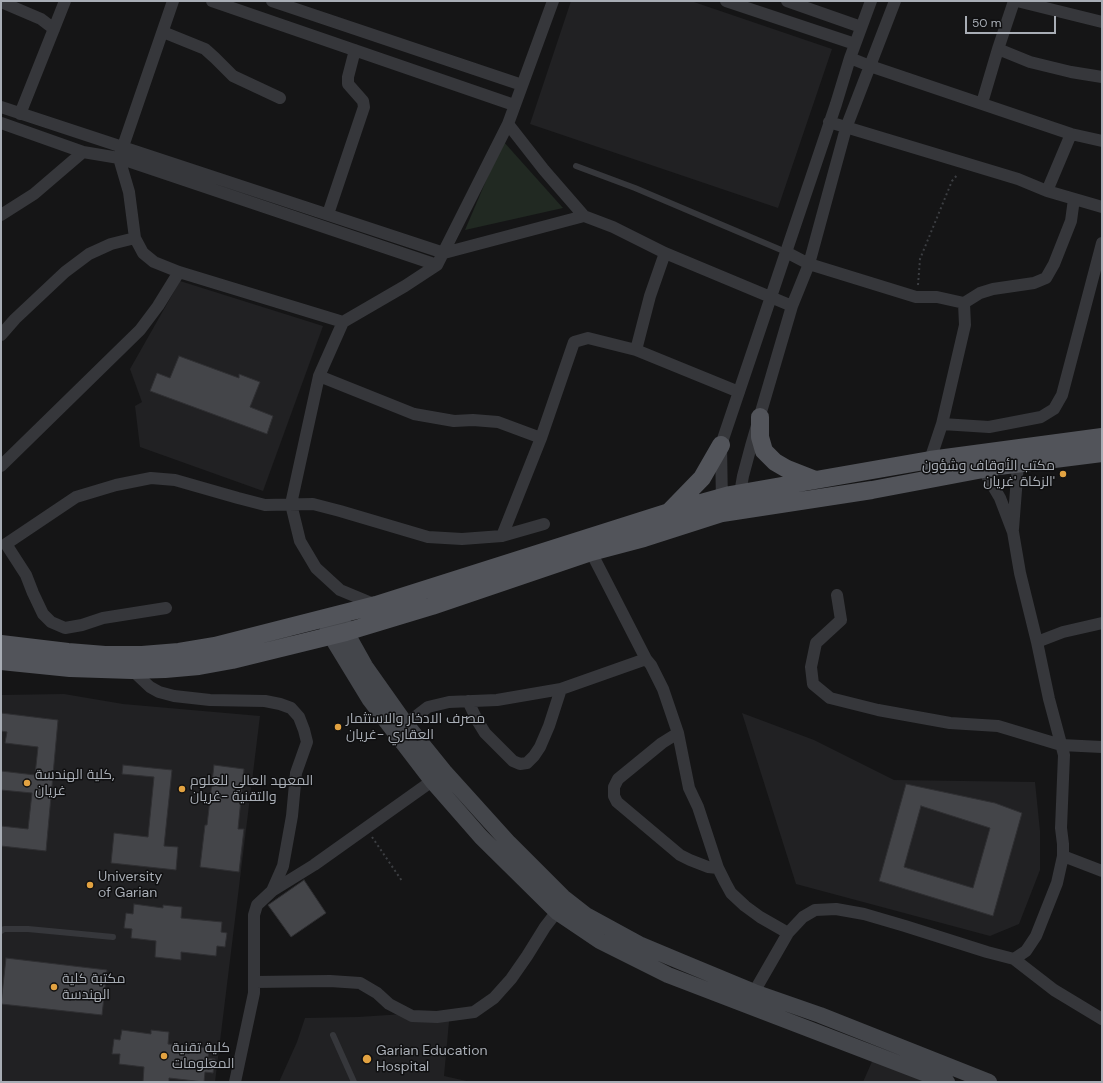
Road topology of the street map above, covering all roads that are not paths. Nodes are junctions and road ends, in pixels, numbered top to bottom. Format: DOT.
graph roads {
  1 [pos="65,1"];
  2 [pos="173,1"];
  3 [pos="212,1"];
  4 [pos="272,1"];
  5 [pos="554,1"];
  6 [pos="726,1"];
  7 [pos="787,1"];
  8 [pos="871,1"];
  9 [pos="895,1"];
  10 [pos="1014,1"];
  11 [pos="1018,1"];
  12 [pos="1,2"];
  13 [pos="817,6"];
  14 [pos="1102,22"];
  15 [pos="862,27"];
  16 [pos="54,29"];
  17 [pos="808,29"];
  18 [pos="163,32"];
  19 [pos="855,44"];
  20 [pos="998,48"];
  21 [pos="355,50"];
  22 [pos="850,58"];
  23 [pos="870,66"];
  24 [pos="1102,77"];
  25 [pos="522,85"];
  26 [pos="280,98"];
  27 [pos="982,103"];
  28 [pos="514,105"];
  29 [pos="1,107"];
  30 [pos="20,114"];
  31 [pos="829,122"];
  32 [pos="1,124"];
  33 [pos="508,124"];
  34 [pos="846,128"];
  35 [pos="1071,134"];
  36 [pos="1102,141"];
  37 [pos="124,147"];
  38 [pos="83,152"];
  39 [pos="118,158"];
  40 [pos="576,166"];
  41 [pos="1047,191"];
  42 [pos="1074,199"];
  43 [pos="1102,207"];
  44 [pos="328,214"];
  45 [pos="1,215"];
  46 [pos="584,216"];
  47 [pos="135,238"];
  48 [pos="1102,243"];
  49 [pos="786,252"];
  50 [pos="444,253"];
  51 [pos="665,253"];
  52 [pos="809,264"];
  53 [pos="437,265"];
  54 [pos="179,272"];
  55 [pos="771,297"];
  56 [pos="964,303"];
  57 [pos="792,306"];
  58 [pos="343,322"];
  59 [pos="1,335"];
  60 [pos="636,350"];
  61 [pos="319,376"];
  62 [pos="739,392"];
  63 [pos="760,417"];
  64 [pos="942,424"];
  65 [pos="1102,437"];
  66 [pos="541,438"];
  67 [pos="721,445"];
  68 [pos="1102,452"];
  69 [pos="930,460"];
  70 [pos="1018,464"];
  71 [pos="1,466"];
  72 [pos="983,469"];
  73 [pos="816,480"];
  74 [pos="291,504"];
  75 [pos="731,504"];
  76 [pos="669,512"];
  77 [pos="544,524"];
  78 [pos="1013,532"];
  79 [pos="502,536"];
  80 [pos="3,543"];
  81 [pos="591,552"];
  82 [pos="837,595"];
  83 [pos="376,605"];
  84 [pos="166,608"];
  85 [pos="332,616"];
  86 [pos="1102,623"];
  87 [pos="339,634"];
  88 [pos="1037,642"];
  89 [pos="1,644"];
  90 [pos="646,659"];
  91 [pos="1,661"];
  92 [pos="132,670"];
  93 [pos="561,689"];
  94 [pos="468,702"];
  95 [pos="406,724"];
  96 [pos="678,733"];
  97 [pos="1061,745"];
  98 [pos="1102,747"];
  99 [pos="432,782"];
  100 [pos="1063,856"];
  101 [pos="718,868"];
  102 [pos="1102,871"];
  103 [pos="272,891"];
  104 [pos="562,906"];
  105 [pos="1,931"];
  106 [pos="788,933"];
  107 [pos="113,937"];
  108 [pos="1014,959"];
  109 [pos="255,982"];
  110 [pos="754,992"];
  111 [pos="1102,1019"];
  112 [pos="862,1031"];
  113 [pos="333,1035"];
  114 [pos="856,1047"];
  115 [pos="235,1082"];
  116 [pos="354,1082"];
  117 [pos="947,1082"];
  118 [pos="989,1082"];
  1 -- 16 [label="street"];
  2 -- 18 [label="street"];
  3 -- 21 [label="street"];
  4 -- 25 [label="street"];
  5 -- 25 [label="street"];
  6 -- 17 [label="street"];
  7 -- 13 [label="street"];
  8 -- 15 [label="street"];
  9 -- 23 [label="street"];
  10 -- 20 [label="street"];
  11 -- 14 [label="street"];
  12 -- 16 [label="street"];
  13 -- 15 [label="street"];
  13 -- 17 [label="street"];
  15 -- 19 [label="street"];
  16 -- 30 [label="street"];
  17 -- 19 [label="street"];
  18 -- 26 [label="street"];
  18 -- 37 [label="street"];
  19 -- 22 [label="street"];
  20 -- 24 [label="street"];
  20 -- 27 [label="street"];
  21 -- 28 [label="street"];
  21 -- 44 [label="street"];
  22 -- 23 [label="street"];
  22 -- 31 [label="street"];
  23 -- 27 [label="street"];
  23 -- 34 [label="street"];
  25 -- 28 [label="street"];
  27 -- 35 [label="street"];
  28 -- 33 [label="street"];
  29 -- 30 [label="street"];
  30 -- 37 [label="street"];
  31 -- 34 [label="street"];
  31 -- 49 [label="street"];
  32 -- 38 [label="street"];
  33 -- 46 [label="street"];
  33 -- 50 [label="street"];
  34 -- 41 [label="street"];
  34 -- 52 [label="street"];
  35 -- 36 [label="street"];
  35 -- 41 [label="street"];
  37 -- 39 [label="street"];
  37 -- 44 [label="street"];
  38 -- 39 [label="street"];
  38 -- 45 [label="street"];
  39 -- 47 [label="street"];
  39 -- 53 [label="street"];
  40 -- 49 [label="lane"];
  41 -- 42 [label="street"];
  42 -- 43 [label="street"];
  42 -- 56 [label="street"];
  44 -- 50 [label="street"];
  46 -- 50 [label="street"];
  46 -- 51 [label="street"];
  47 -- 54 [label="street"];
  47 -- 59 [label="street"];
  48 -- 64 [label="street"];
  49 -- 52 [label="street"];
  49 -- 55 [label="street"];
  50 -- 53 [label="street"];
  51 -- 55 [label="street"];
  51 -- 60 [label="street"];
  52 -- 56 [label="street"];
  52 -- 57 [label="street"];
  53 -- 58 [label="street"];
  54 -- 58 [label="street"];
  54 -- 71 [label="street"];
  55 -- 57 [label="street"];
  55 -- 62 [label="street"];
  56 -- 64 [label="street"];
  57 -- 63 [label="street"];
  58 -- 61 [label="street"];
  60 -- 62 [label="street"];
  60 -- 66 [label="street"];
  61 -- 66 [label="street"];
  61 -- 74 [label="street"];
  62 -- 67 [label="street"];
  63 -- 73 [label="main road"];
  63 -- 75 [label="street"];
  64 -- 69 [label="street"];
  65 -- 69 [label="main road"];
  66 -- 79 [label="street"];
  67 -- 75 [label="street"];
  67 -- 76 [label="main road"];
  68 -- 70 [label="main road"];
  69 -- 73 [label="main road"];
  70 -- 72 [label="main road"];
  70 -- 78 [label="street"];
  72 -- 75 [label="main road"];
  72 -- 78 [label="street"];
  73 -- 75 [label="main road"];
  74 -- 79 [label="street"];
  74 -- 80 [label="street"];
  74 -- 83 [label="street"];
  75 -- 76 [label="main road"];
  75 -- 81 [label="main road"];
  76 -- 83 [label="main road"];
  77 -- 79 [label="street"];
  78 -- 88 [label="street"];
  80 -- 84 [label="street"];
  81 -- 87 [label="main road"];
  81 -- 90 [label="street"];
  82 -- 97 [label="street"];
  83 -- 85 [label="main road"];
  85 -- 87 [label="main road"];
  85 -- 89 [label="main road"];
  86 -- 88 [label="street"];
  87 -- 92 [label="main road"];
  87 -- 95 [label="main road"];
  87 -- 99 [label="main road"];
  88 -- 97 [label="street"];
  90 -- 93 [label="street"];
  90 -- 96 [label="street"];
  91 -- 92 [label="main road"];
  92 -- 103 [label="street"];
  93 -- 94 [label="street"];
  93 -- 94 [label="street"];
  94 -- 95 [label="street"];
  95 -- 104 [label="main road"];
  96 -- 101 [label="street"];
  96 -- 101 [label="street"];
  97 -- 98 [label="street"];
  97 -- 100 [label="street"];
  99 -- 103 [label="street"];
  99 -- 104 [label="main road"];
  100 -- 102 [label="street"];
  100 -- 108 [label="street"];
  101 -- 106 [label="street"];
  103 -- 109 [label="street"];
  104 -- 109 [label="street"];
  104 -- 110 [label="main road"];
  104 -- 114 [label="main road"];
  105 -- 107 [label="lane"];
  106 -- 108 [label="street"];
  106 -- 110 [label="street"];
  108 -- 111 [label="street"];
  109 -- 115 [label="street"];
  110 -- 112 [label="main road"];
  112 -- 114 [label="main road"];
  112 -- 118 [label="main road"];
  113 -- 116 [label="lane"];
  114 -- 117 [label="main road"];
}
